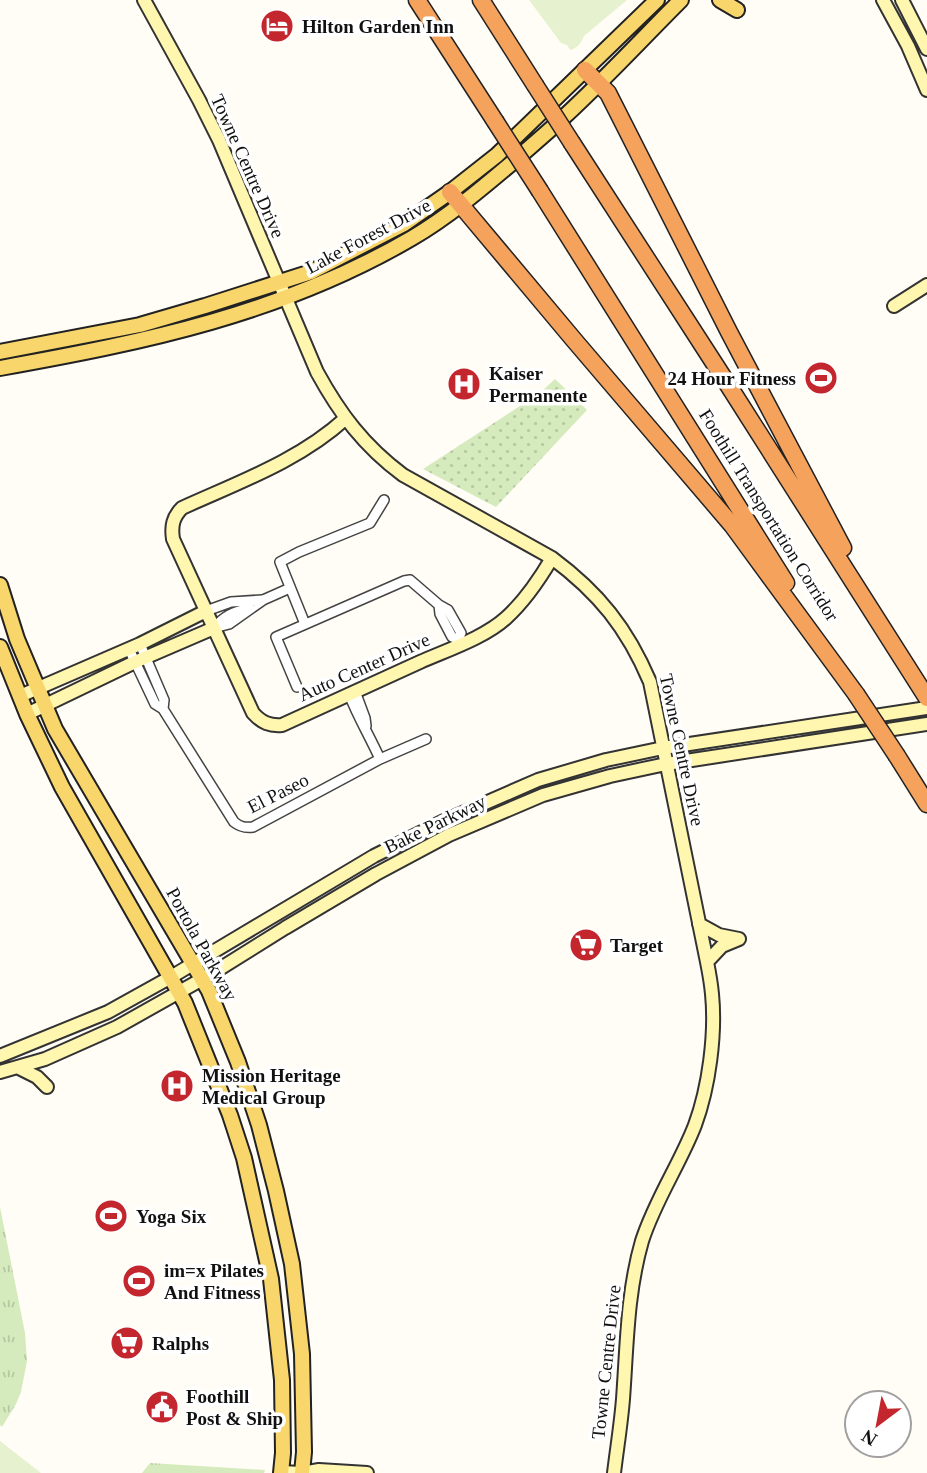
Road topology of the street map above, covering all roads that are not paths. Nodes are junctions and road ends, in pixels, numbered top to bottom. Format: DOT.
graph roads {
  1 [pos="144,0"];
  2 [pos="417,0"];
  3 [pos="481,0"];
  4 [pos="657,0"];
  5 [pos="681,0"];
  6 [pos="720,0"];
  7 [pos="731,0"];
  8 [pos="883,0"];
  9 [pos="902,0"];
  10 [pos="927,49"];
  11 [pos="585,70"];
  12 [pos="598,83"];
  13 [pos="927,90"];
  14 [pos="450,192"];
  15 [pos="461,205"];
  16 [pos="279,283"];
  17 [pos="925,288"];
  18 [pos="286,299"];
  19 [pos="894,306"];
  20 [pos="0,352"];
  21 [pos="0,369"];
  22 [pos="346,418"];
  23 [pos="384,500"];
  24 [pos="552,558"];
  25 [pos="855,583"];
  26 [pos="0,585"];
  27 [pos="290,588"];
  28 [pos="263,600"];
  29 [pos="206,611"];
  30 [pos="305,624"];
  31 [pos="214,628"];
  32 [pos="459,642"];
  33 [pos="135,646"];
  34 [pos="0,647"];
  35 [pos="140,659"];
  36 [pos="297,687"];
  37 [pos="38,688"];
  38 [pos="352,692"];
  39 [pos="923,692"];
  40 [pos="856,694"];
  41 [pos="20,696"];
  42 [pos="45,706"];
  43 [pos="927,708"];
  44 [pos="27,715"];
  45 [pos="927,723"];
  46 [pos="426,739"];
  47 [pos="663,748"];
  48 [pos="380,759"];
  49 [pos="666,764"];
  50 [pos="927,804"];
  51 [pos="444,821"];
  52 [pos="376,874"];
  53 [pos="699,924"];
  54 [pos="707,962"];
  55 [pos="192,964"];
  56 [pos="171,977"];
  57 [pos="202,979"];
  58 [pos="179,993"];
  59 [pos="0,1056"];
  60 [pos="45,1059"];
  61 [pos="0,1065"];
  62 [pos="17,1067"];
  63 [pos="0,1072"];
  64 [pos="47,1087"];
  65 [pos="281,1472"];
  66 [pos="302,1473"];
  67 [pos="368,1473"];
  68 [pos="614,1473"];
  1 -- 16 [label="main road, Towne Centre Drive"];
  2 -- 40 [label="highway, Foothill Transportation Corridor, bridge"];
  3 -- 25 [label="highway, Foothill Transportation Corridor, bridge"];
  4 -- 11 [label="main road, Lake Forest Drive"];
  5 -- 12 [label="main road, Lake Forest Drive"];
  6 -- 7 [label="main road"];
  8 -- 13 [label="main road"];
  9 -- 10 [label="main road"];
  11 -- 12 [label="highway"];
  11 -- 14 [label="main road, Lake Forest Drive"];
  12 -- 15 [label="main road, Lake Forest Drive"];
  12 -- 25 [label="highway"];
  14 -- 15 [label="highway"];
  14 -- 16 [label="main road, Lake Forest Drive"];
  15 -- 18 [label="main road, Lake Forest Drive"];
  15 -- 40 [label="highway"];
  16 -- 18 [label="main road, Towne Centre Drive"];
  16 -- 20 [label="main road, Lake Forest Drive"];
  17 -- 19 [label="main road"];
  18 -- 21 [label="main road, Lake Forest Drive"];
  18 -- 22 [label="main road, Towne Centre Drive"];
  22 -- 24 [label="main road, Towne Centre Drive"];
  22 -- 29 [label="main road, Auto Center Drive"];
  23 -- 27 [label="street"];
  24 -- 32 [label="main road, Auto Center Drive"];
  24 -- 47 [label="main road, Towne Centre Drive"];
  25 -- 39 [label="highway, Foothill Transportation Corridor"];
  26 -- 37 [label="main road, Portola Parkway"];
  27 -- 28 [label="street"];
  27 -- 30 [label="street"];
  28 -- 29 [label="street"];
  28 -- 31 [label="street"];
  29 -- 31 [label="main road, Auto Center Drive"];
  29 -- 33 [label="main road"];
  30 -- 32 [label="street"];
  30 -- 36 [label="street"];
  31 -- 35 [label="main road"];
  31 -- 38 [label="main road, Auto Center Drive"];
  32 -- 38 [label="main road, Auto Center Drive"];
  33 -- 35 [label="street, El Paseo"];
  33 -- 37 [label="main road"];
  34 -- 41 [label="main road"];
  35 -- 42 [label="main road"];
  35 -- 48 [label="street, El Paseo"];
  37 -- 41 [label="main road"];
  37 -- 42 [label="main road, Portola Parkway"];
  38 -- 48 [label="street"];
  40 -- 50 [label="highway, Foothill Transportation Corridor, bridge"];
  41 -- 44 [label="main road"];
  42 -- 44 [label="main road"];
  42 -- 55 [label="main road, Portola Parkway"];
  43 -- 47 [label="main road, Bake Parkway"];
  44 -- 56 [label="main road"];
  45 -- 49 [label="main road, Bake Parkway"];
  46 -- 48 [label="street, El Paseo"];
  47 -- 49 [label="main road, Towne Centre Drive"];
  47 -- 51 [label="main road, Bake Parkway"];
  49 -- 52 [label="main road, Bake Parkway"];
  49 -- 53 [label="main road, Towne Centre Drive"];
  51 -- 52 [label="main road"];
  51 -- 55 [label="main road, Bake Parkway"];
  52 -- 57 [label="main road, Bake Parkway"];
  53 -- 54 [label="main road, Towne Centre Drive"];
  53 -- 54 [label="main road"];
  54 -- 68 [label="main road, Towne Centre Drive"];
  55 -- 56 [label="main road, Bake Parkway"];
  55 -- 57 [label="main road, Portola Parkway"];
  56 -- 58 [label="main road"];
  56 -- 59 [label="main road, Bake Parkway"];
  57 -- 58 [label="main road, Bake Parkway"];
  57 -- 66 [label="main road, Portola Parkway"];
  58 -- 60 [label="main road, Bake Parkway"];
  58 -- 65 [label="main road"];
  60 -- 61 [label="main road"];
  60 -- 62 [label="main road, Bake Parkway"];
  62 -- 63 [label="main road, Bake Parkway"];
  62 -- 64 [label="main road"];
  65 -- 66 [label="main road"];
  66 -- 67 [label="main road"];
}
